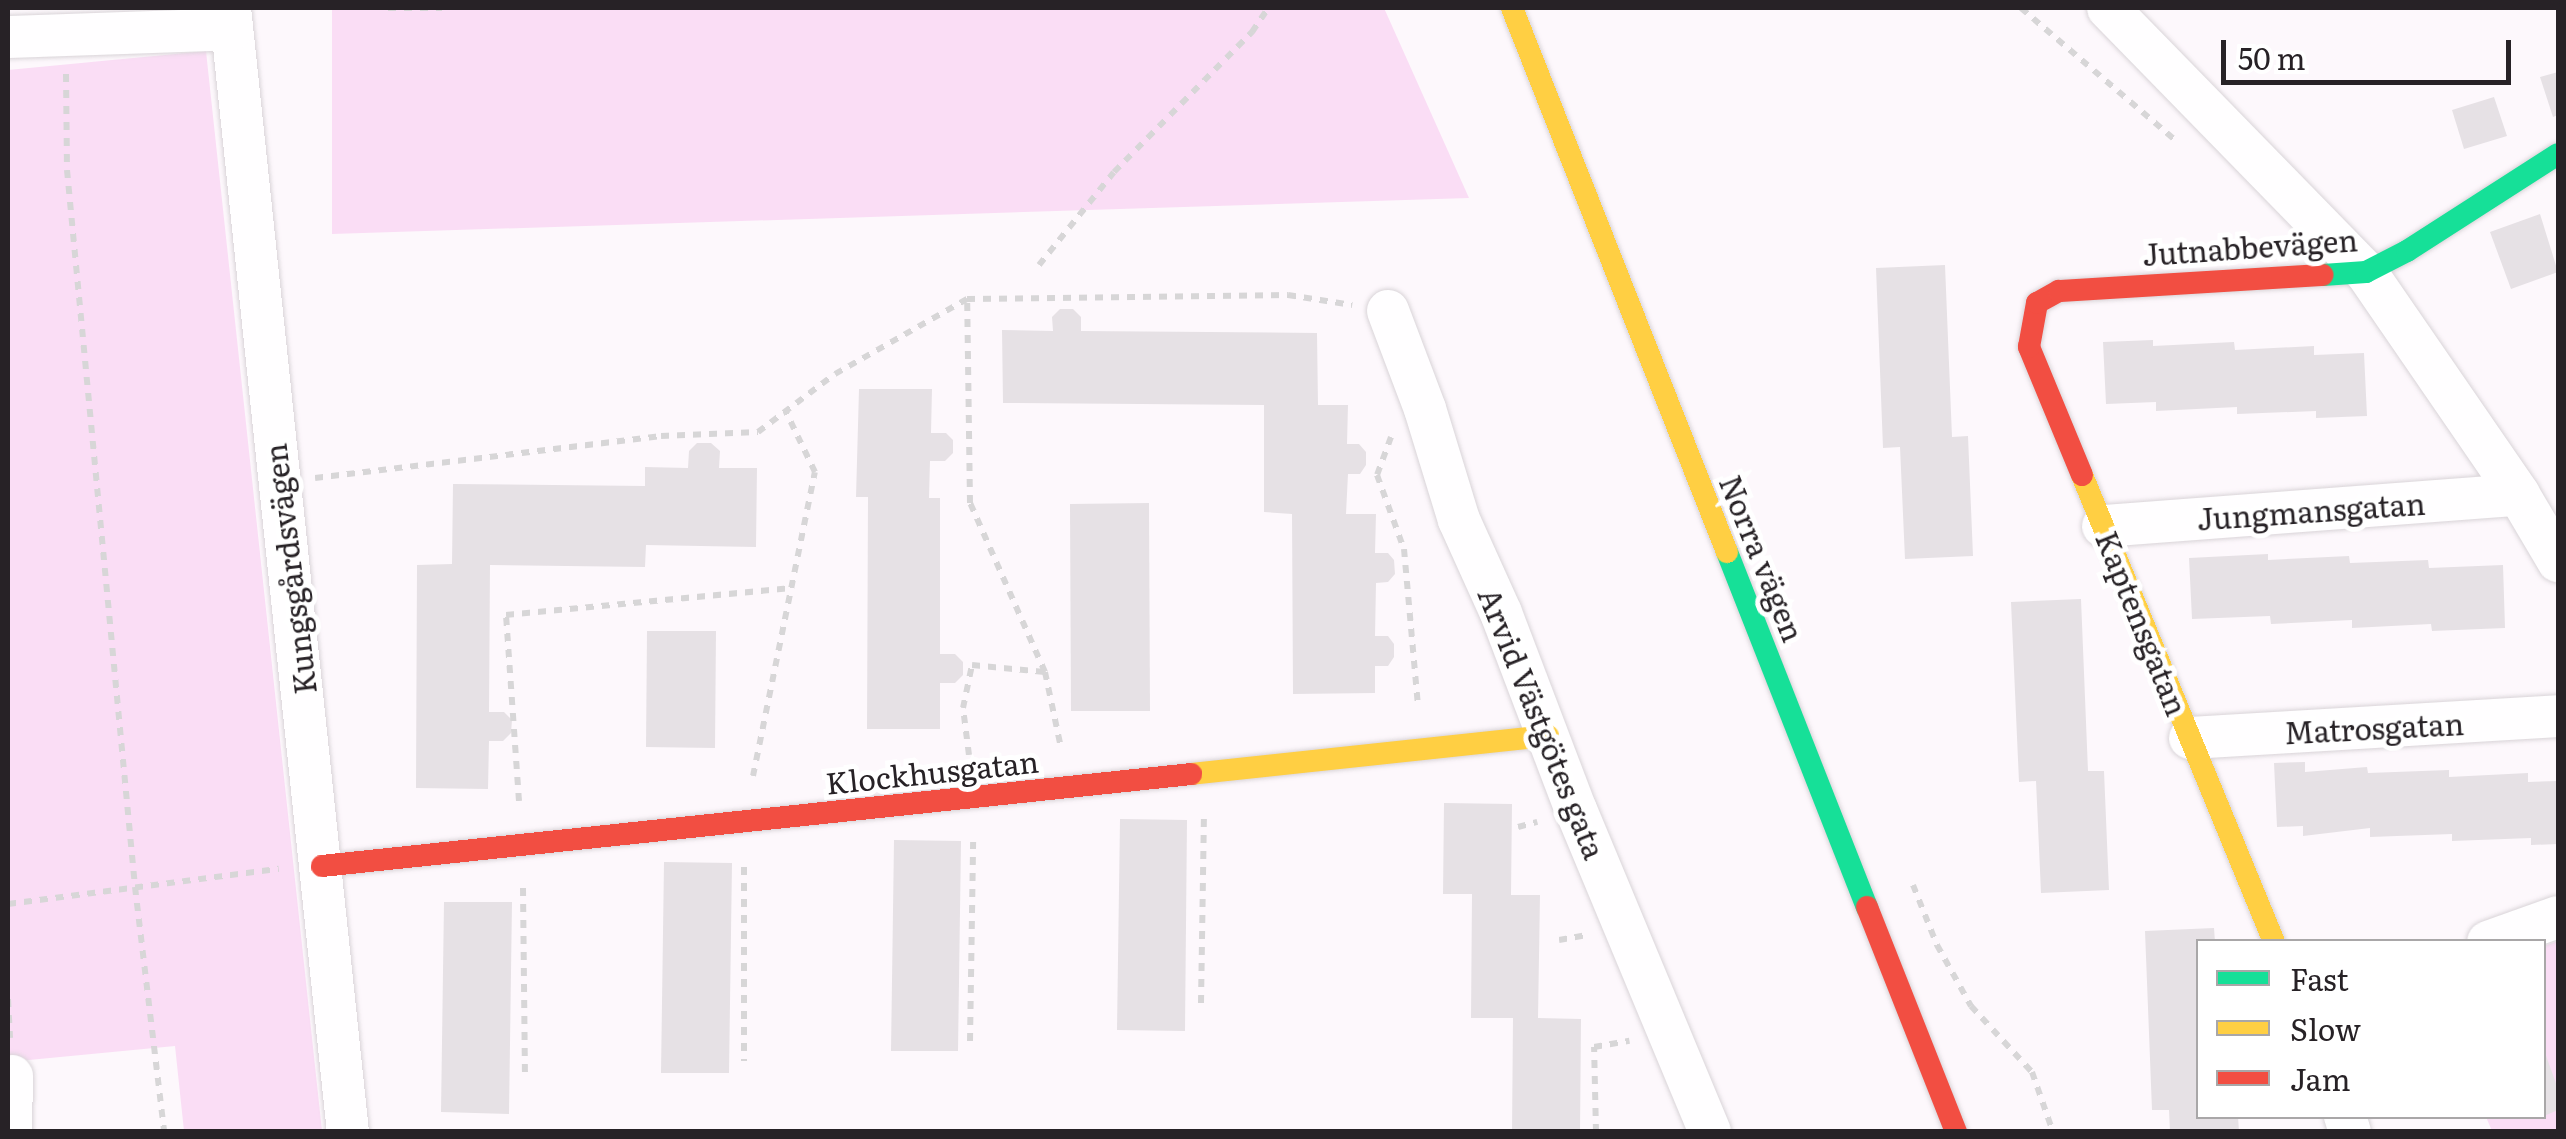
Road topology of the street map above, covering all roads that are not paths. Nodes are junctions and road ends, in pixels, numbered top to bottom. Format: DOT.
graph roads {
  1 [pos="1512,8"];
  2 [pos="2108,8"];
  3 [pos="231,18"];
  4 [pos="8,37"];
  5 [pos="2558,154"];
  6 [pos="2366,272"];
  7 [pos="2037,303"];
  8 [pos="1388,311"];
  9 [pos="2519,495"];
  10 [pos="2103,526"];
  11 [pos="2558,561"];
  12 [pos="2558,716"];
  13 [pos="1548,736"];
  14 [pos="2190,738"];
  15 [pos="322,866"];
  16 [pos="2558,916"];
  17 [pos="2273,939"];
  18 [pos="2496,939"];
  19 [pos="12,1076"];
  20 [pos="12,1132"];
  21 [pos="348,1132"];
  22 [pos="1710,1132"];
  23 [pos="1956,1132"];
  1 -- 23 [label="street, Norra vägen"];
  2 -- 6 [label="street"];
  3 -- 4 [label="street"];
  3 -- 15 [label="street, Kungsgårdsvägen"];
  5 -- 6 [label="street, Jutnabbevägen"];
  6 -- 7 [label="street, Jutnabbevägen"];
  6 -- 9 [label="street"];
  7 -- 10 [label="street, Kaptensgatan"];
  8 -- 13 [label="street, Arvid Västgötes gata"];
  9 -- 10 [label="street, Jungmansgatan"];
  9 -- 11 [label="street"];
  10 -- 14 [label="street, Kaptensgatan"];
  12 -- 14 [label="street, Matrosgatan"];
  13 -- 15 [label="street, Klockhusgatan"];
  13 -- 22 [label="street, Arvid Västgötes gata"];
  14 -- 17 [label="street, Kaptensgatan"];
  15 -- 21 [label="street, Kungsgårdsvägen"];
  16 -- 18 [label="street"];
  19 -- 20 [label="street"];
}
